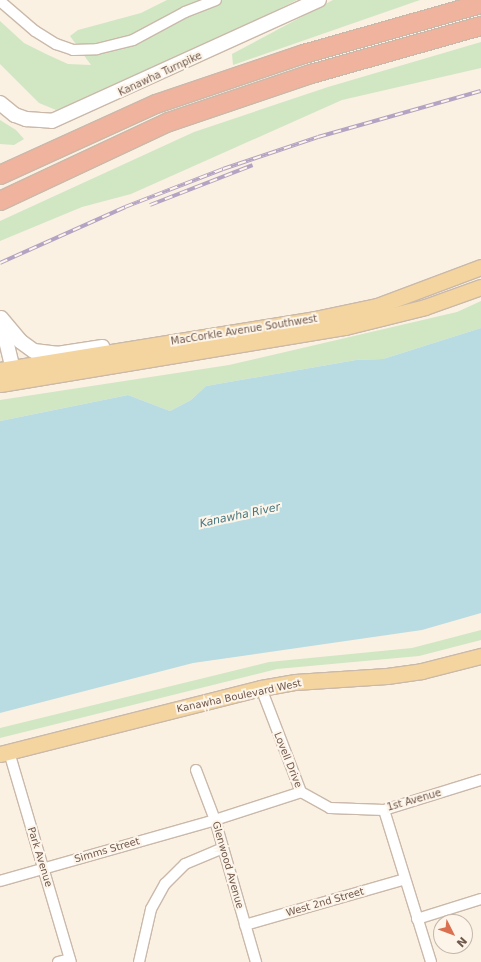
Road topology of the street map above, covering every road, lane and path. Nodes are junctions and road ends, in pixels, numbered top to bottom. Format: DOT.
graph roads {
  1 [pos="216,0"];
  2 [pos="319,0"];
  3 [pos="0,1"];
  4 [pos="481,4"];
  5 [pos="481,26"];
  6 [pos="0,103"];
  7 [pos="0,176"];
  8 [pos="0,201"];
  9 [pos="481,267"];
  10 [pos="481,287"];
  11 [pos="0,319"];
  12 [pos="146,346"];
  13 [pos="6,369"];
  14 [pos="17,382"];
  15 [pos="0,384"];
  16 [pos="481,656"];
  17 [pos="261,688"];
  18 [pos="4,753"];
  19 [pos="196,770"];
  20 [pos="481,780"];
  21 [pos="301,792"];
  22 [pos="384,810"];
  23 [pos="215,820"];
  24 [pos="223,848"];
  25 [pos="44,868"];
  26 [pos="405,879"];
  27 [pos="0,881"];
  28 [pos="481,900"];
  29 [pos="417,919"];
  30 [pos="245,925"];
  31 [pos="70,960"];
  32 [pos="58,962"];
  33 [pos="139,962"];
  34 [pos="256,962"];
  35 [pos="431,962"];
  1 -- 3 [label="street"];
  2 -- 6 [label="main road, Kanawha Turnpike"];
  4 -- 7 [label="highway"];
  5 -- 8 [label="highway"];
  9 -- 12 [label="main road, MacCorkle Avenue Southwest"];
  10 -- 14 [label="main road, MacCorkle Avenue Southwest"];
  11 -- 12 [label="main road"];
  11 -- 13 [label="main road"];
  12 -- 13 [label="main road, MacCorkle Avenue Southwest"];
  13 -- 14 [label="main road"];
  14 -- 15 [label="main road, MacCorkle Avenue Southwest"];
  16 -- 17 [label="main road, Kanawha Boulevard West"];
  17 -- 18 [label="main road, Kanawha Boulevard West"];
  17 -- 21 [label="street, Lovell Drive"];
  18 -- 25 [label="street, Park Avenue"];
  19 -- 23 [label="street, Glenwood Avenue"];
  20 -- 22 [label="street, 1st Avenue"];
  21 -- 22 [label="street, 1st Avenue"];
  21 -- 23 [label="street, Lovell Drive"];
  22 -- 26 [label="street"];
  23 -- 24 [label="street, Glenwood Avenue"];
  23 -- 25 [label="street, Simms Street"];
  24 -- 30 [label="street, Glenwood Avenue"];
  24 -- 33 [label="street"];
  25 -- 27 [label="street, Simms Street"];
  25 -- 31 [label="street, Park Avenue"];
  26 -- 29 [label="street"];
  26 -- 30 [label="street, West 2nd Street"];
  28 -- 29 [label="street"];
  29 -- 35 [label="street"];
  30 -- 34 [label="street, Glenwood Avenue"];
  31 -- 32 [label="street"];
}
